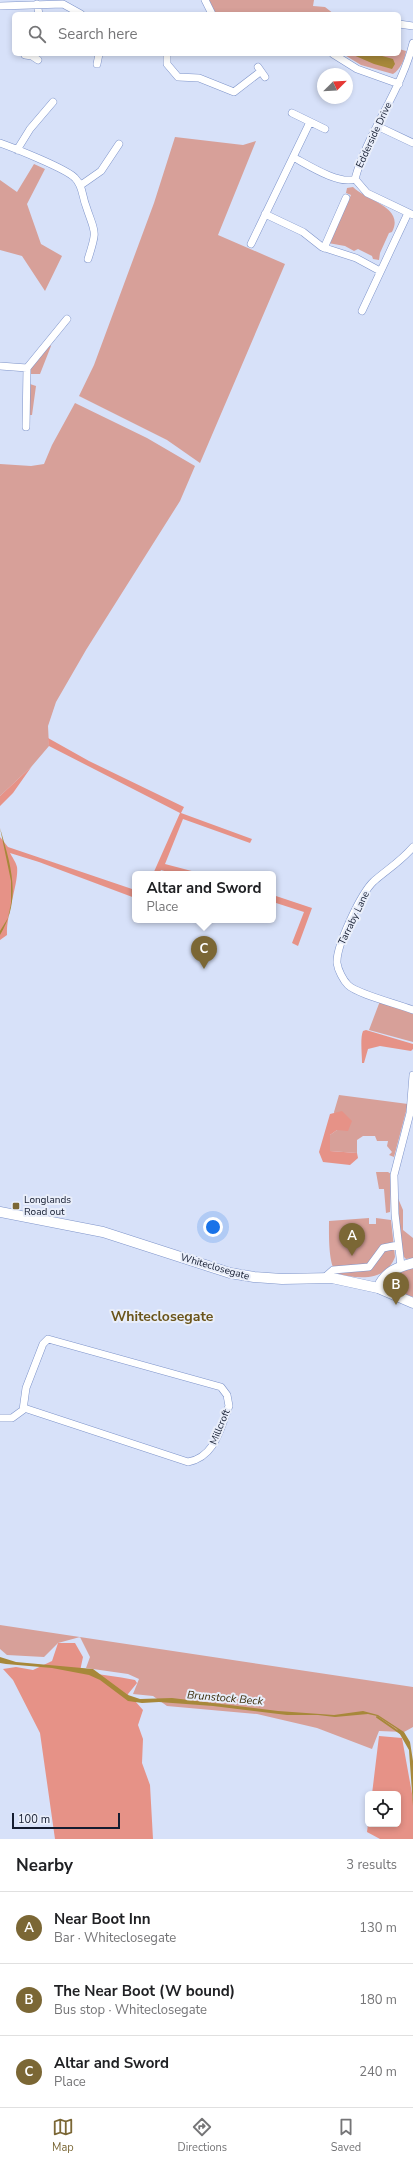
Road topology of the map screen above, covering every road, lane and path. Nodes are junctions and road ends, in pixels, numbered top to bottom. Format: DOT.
graph roads {
  1 [pos="205,0"];
  2 [pos="63,2"];
  3 [pos="37,4"];
  4 [pos="0,6"];
  5 [pos="38,12"];
  6 [pos="78,12"];
  7 [pos="211,12"];
  8 [pos="401,24"];
  9 [pos="413,26"];
  10 [pos="412,47"];
  11 [pos="99,56"];
  12 [pos="167,56"];
  13 [pos="336,56"];
  14 [pos="97,64"];
  15 [pos="261,72"];
  16 [pos="399,84"];
  17 [pos="53,102"];
  18 [pos="292,113"];
  19 [pos="310,122"];
  20 [pos="377,126"];
  21 [pos="325,129"];
  22 [pos="0,143"];
  23 [pos="413,143"];
  24 [pos="119,144"];
  25 [pos="17,150"];
  26 [pos="293,157"];
  27 [pos="355,179"];
  28 [pos="80,185"];
  29 [pos="346,198"];
  30 [pos="265,214"];
  31 [pos="410,214"];
  32 [pos="250,244"];
  33 [pos="324,248"];
  34 [pos="88,259"];
  35 [pos="380,270"];
  36 [pos="362,311"];
  37 [pos="67,319"];
  38 [pos="0,366"];
  39 [pos="27,368"];
  40 [pos="26,427"];
  41 [pos="413,847"];
  42 [pos="413,1010"];
  43 [pos="413,1075"];
  44 [pos="0,1212"];
  45 [pos="398,1245"];
  46 [pos="413,1263"];
  47 [pos="401,1266"];
  48 [pos="324,1278"];
  49 [pos="378,1288"];
  50 [pos="411,1302"];
  51 [pos="24,1408"];
  52 [pos="0,1418"];
  1 -- 7 [label="street"];
  2 -- 3 [label="street"];
  2 -- 6 [label="street"];
  3 -- 4 [label="street"];
  3 -- 5 [label="street"];
  8 -- 9 [label="street"];
  10 -- 16 [label="street, Edderside Drive"];
  11 -- 14 [label="street"];
  12 -- 15 [label="street"];
  13 -- 16 [label="street"];
  16 -- 20 [label="street, Edderside Drive"];
  17 -- 25 [label="street"];
  18 -- 19 [label="street"];
  19 -- 21 [label="street"];
  19 -- 26 [label="street"];
  20 -- 23 [label="street"];
  20 -- 27 [label="street, Edderside Drive"];
  22 -- 25 [label="street"];
  24 -- 28 [label="street"];
  25 -- 28 [label="street"];
  26 -- 27 [label="street"];
  26 -- 30 [label="street"];
  27 -- 31 [label="street, Edderside Drive"];
  28 -- 34 [label="street"];
  29 -- 33 [label="street"];
  30 -- 32 [label="street"];
  30 -- 33 [label="street"];
  31 -- 35 [label="street"];
  33 -- 35 [label="street"];
  35 -- 36 [label="street"];
  37 -- 39 [label="street"];
  38 -- 39 [label="street"];
  39 -- 40 [label="street"];
  41 -- 42 [label="street, Tarraby Lane"];
  43 -- 45 [label="street"];
  44 -- 48 [label="main road, Whiteclosegate"];
  45 -- 47 [label="street"];
  45 -- 48 [label="street"];
  46 -- 47 [label="main road"];
  47 -- 49 [label="main road"];
  48 -- 49 [label="main road, Whiteclosegate"];
  49 -- 50 [label="main road, Whiteclosegate"];
  51 -- 51 [label="street, Millcroft"];
  51 -- 52 [label="street"];
}
